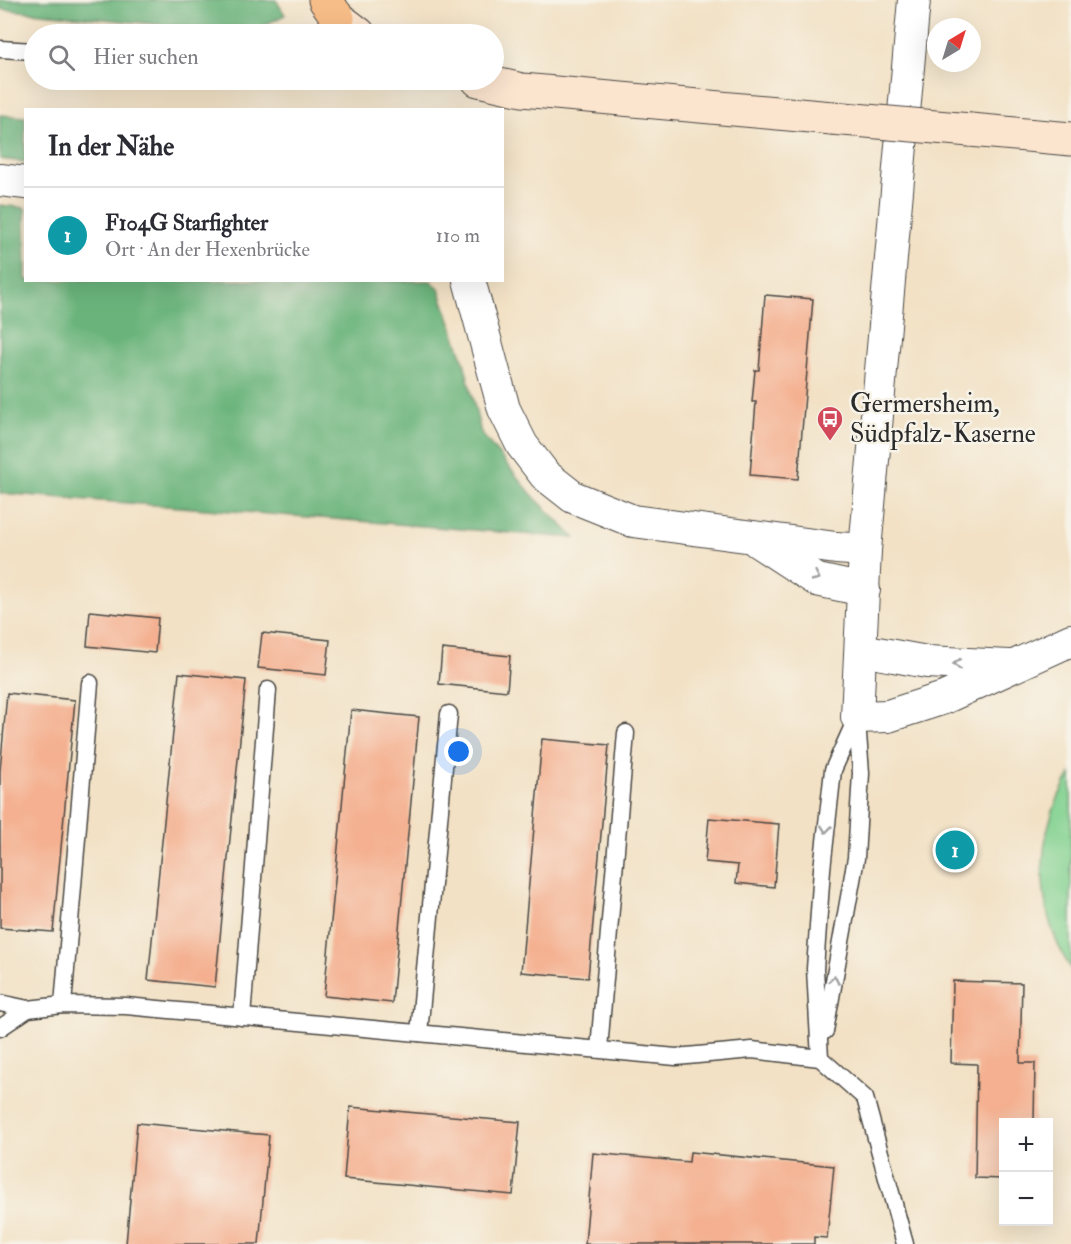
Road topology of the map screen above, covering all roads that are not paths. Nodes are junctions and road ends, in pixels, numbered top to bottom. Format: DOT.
graph roads {
  1 [pos="914,0"];
  2 [pos="0,49"];
  3 [pos="24,50"];
  4 [pos="504,86"];
  5 [pos="1071,140"];
  6 [pos="0,180"];
  7 [pos="24,183"];
  8 [pos="470,282"];
  9 [pos="749,536"];
  10 [pos="864,550"];
  11 [pos="864,590"];
  12 [pos="1071,640"];
  13 [pos="861,650"];
  14 [pos="1016,666"];
  15 [pos="90,683"];
  16 [pos="268,690"];
  17 [pos="449,714"];
  18 [pos="856,717"];
  19 [pos="626,733"];
  20 [pos="0,1003"];
  21 [pos="63,1005"];
  22 [pos="28,1010"];
  23 [pos="243,1017"];
  24 [pos="0,1028"];
  25 [pos="419,1033"];
  26 [pos="599,1049"];
  27 [pos="820,1058"];
  28 [pos="905,1244"];
  1 -- 10 [label="street"];
  2 -- 3 [label="lane"];
  4 -- 5 [label="main road, bridge"];
  6 -- 7 [label="street"];
  8 -- 9 [label="street"];
  9 -- 10 [label="street"];
  9 -- 11 [label="street, one-way"];
  10 -- 11 [label="street"];
  11 -- 13 [label="street"];
  12 -- 14 [label="street"];
  14 -- 13 [label="street, one-way"];
  13 -- 18 [label="street"];
  14 -- 18 [label="street"];
  15 -- 21 [label="lane"];
  16 -- 23 [label="lane"];
  17 -- 25 [label="lane"];
  27 -- 18 [label="lane, one-way"];
  18 -- 27 [label="lane, one-way"];
  19 -- 26 [label="lane"];
  20 -- 22 [label="lane"];
  21 -- 22 [label="lane"];
  21 -- 23 [label="lane"];
  22 -- 24 [label="lane"];
  23 -- 25 [label="lane"];
  25 -- 26 [label="lane"];
  26 -- 27 [label="lane"];
  27 -- 28 [label="lane"];
}
